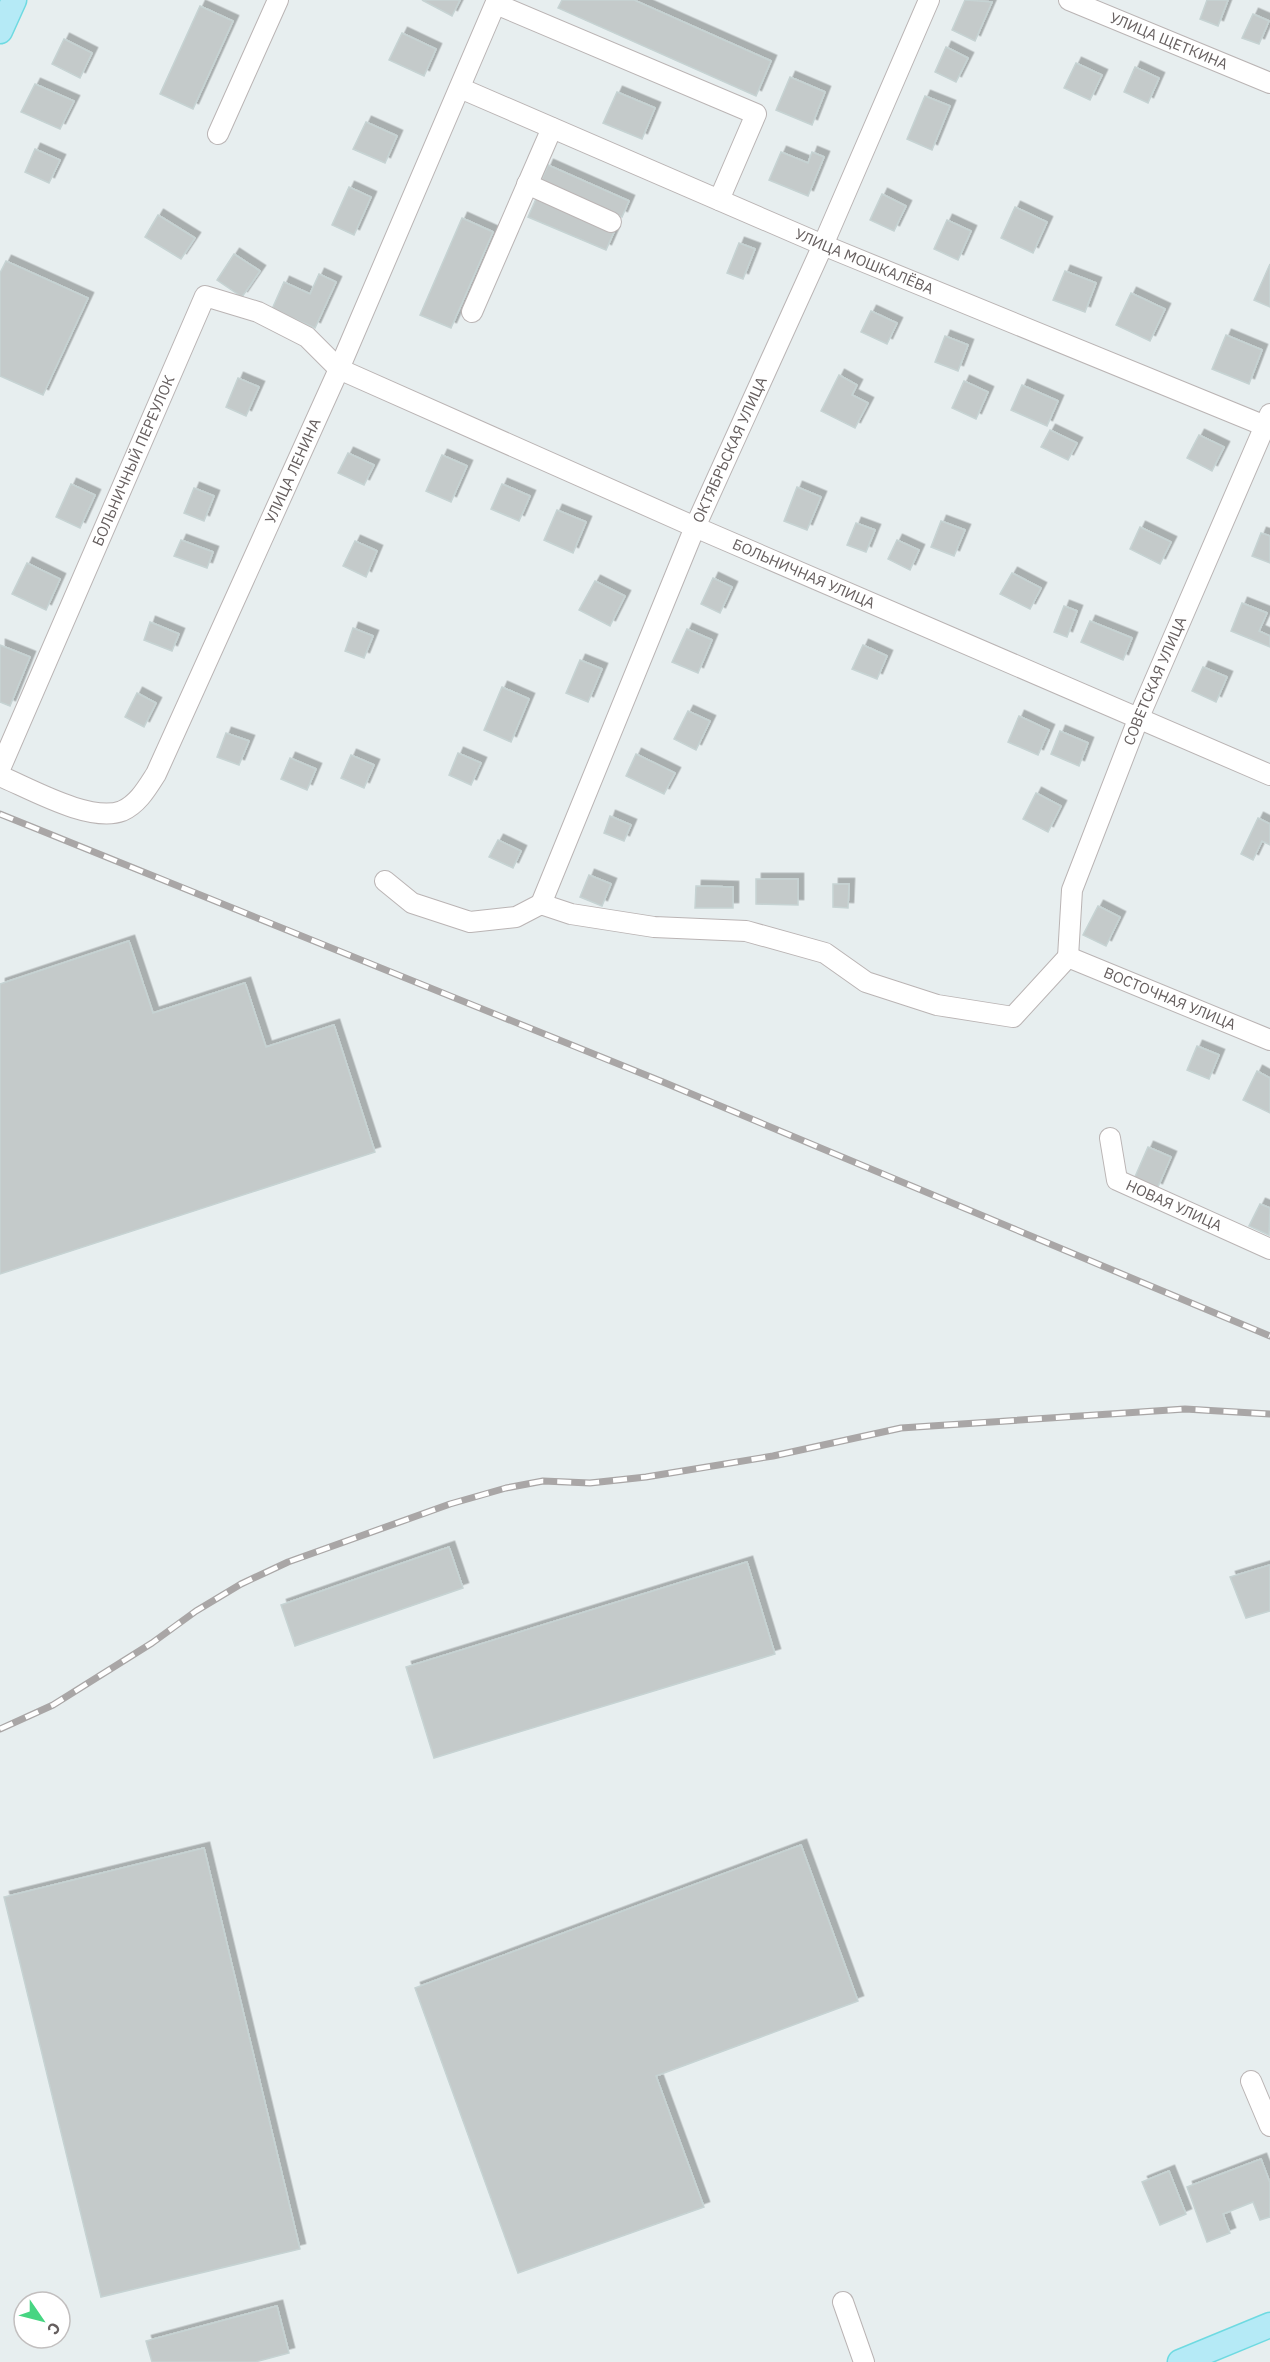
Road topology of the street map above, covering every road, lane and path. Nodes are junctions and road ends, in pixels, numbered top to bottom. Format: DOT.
graph roads {
  1 [pos="14,0"];
  2 [pos="278,0"];
  3 [pos="929,0"];
  4 [pos="1069,0"];
  5 [pos="496,2"];
  6 [pos="0,31"];
  7 [pos="1270,83"];
  8 [pos="460,88"];
  9 [pos="552,128"];
  10 [pos="218,134"];
  11 [pos="527,184"];
  12 [pos="719,200"];
  13 [pos="610,222"];
  14 [pos="823,245"];
  15 [pos="472,312"];
  16 [pos="339,369"];
  17 [pos="1268,422"];
  18 [pos="695,527"];
  19 [pos="1139,717"];
  20 [pos="0,769"];
  21 [pos="1270,775"];
  22 [pos="0,776"];
  23 [pos="385,881"];
  24 [pos="541,904"];
  25 [pos="1068,957"];
  26 [pos="1270,1040"];
  27 [pos="1110,1138"];
  28 [pos="1270,1249"];
  29 [pos="1251,2080"];
  30 [pos="1270,2126"];
  31 [pos="843,2302"];
  32 [pos="1270,2325"];
  33 [pos="864,2362"];
  34 [pos="1180,2362"];
  1 -- 6 [label="main road"];
  2 -- 10 [label="street"];
  3 -- 14 [label="street, ОКТЯБРЬСКАЯ УЛИЦА"];
  4 -- 7 [label="street, УЛИЦА ЩЕТКИНА"];
  5 -- 8 [label="street, УЛИЦА ЛЕНИНА"];
  5 -- 12 [label="street"];
  8 -- 9 [label="street, УЛИЦА МОШКАЛЁВА"];
  8 -- 16 [label="street, УЛИЦА ЛЕНИНА"];
  9 -- 11 [label="street"];
  9 -- 12 [label="street, УЛИЦА МОШКАЛЁВА"];
  11 -- 13 [label="street"];
  11 -- 15 [label="street"];
  12 -- 14 [label="street, УЛИЦА МОШКАЛЁВА"];
  14 -- 17 [label="street, УЛИЦА МОШКАЛЁВА"];
  14 -- 18 [label="street, ОКТЯБРЬСКАЯ УЛИЦА"];
  16 -- 18 [label="street, БОЛЬНИЧНАЯ УЛИЦА"];
  16 -- 20 [label="street, БОЛЬНИЧНЫЙ ПЕРЕУЛОК"];
  16 -- 22 [label="street, УЛИЦА ЛЕНИНА"];
  17 -- 19 [label="street, СОВЕТСКАЯ УЛИЦА"];
  18 -- 19 [label="street, БОЛЬНИЧНАЯ УЛИЦА"];
  18 -- 24 [label="street, ОКТЯБРЬСКАЯ УЛИЦА"];
  19 -- 21 [label="street, БОЛЬНИЧНАЯ УЛИЦА"];
  19 -- 25 [label="street, СОВЕТСКАЯ УЛИЦА"];
  23 -- 24 [label="street"];
  24 -- 25 [label="street"];
  25 -- 26 [label="street, ВОСТОЧНАЯ УЛИЦА"];
  27 -- 28 [label="street, НОВАЯ УЛИЦА"];
  29 -- 30 [label="street"];
  31 -- 33 [label="street"];
  32 -- 34 [label="main road"];
}
